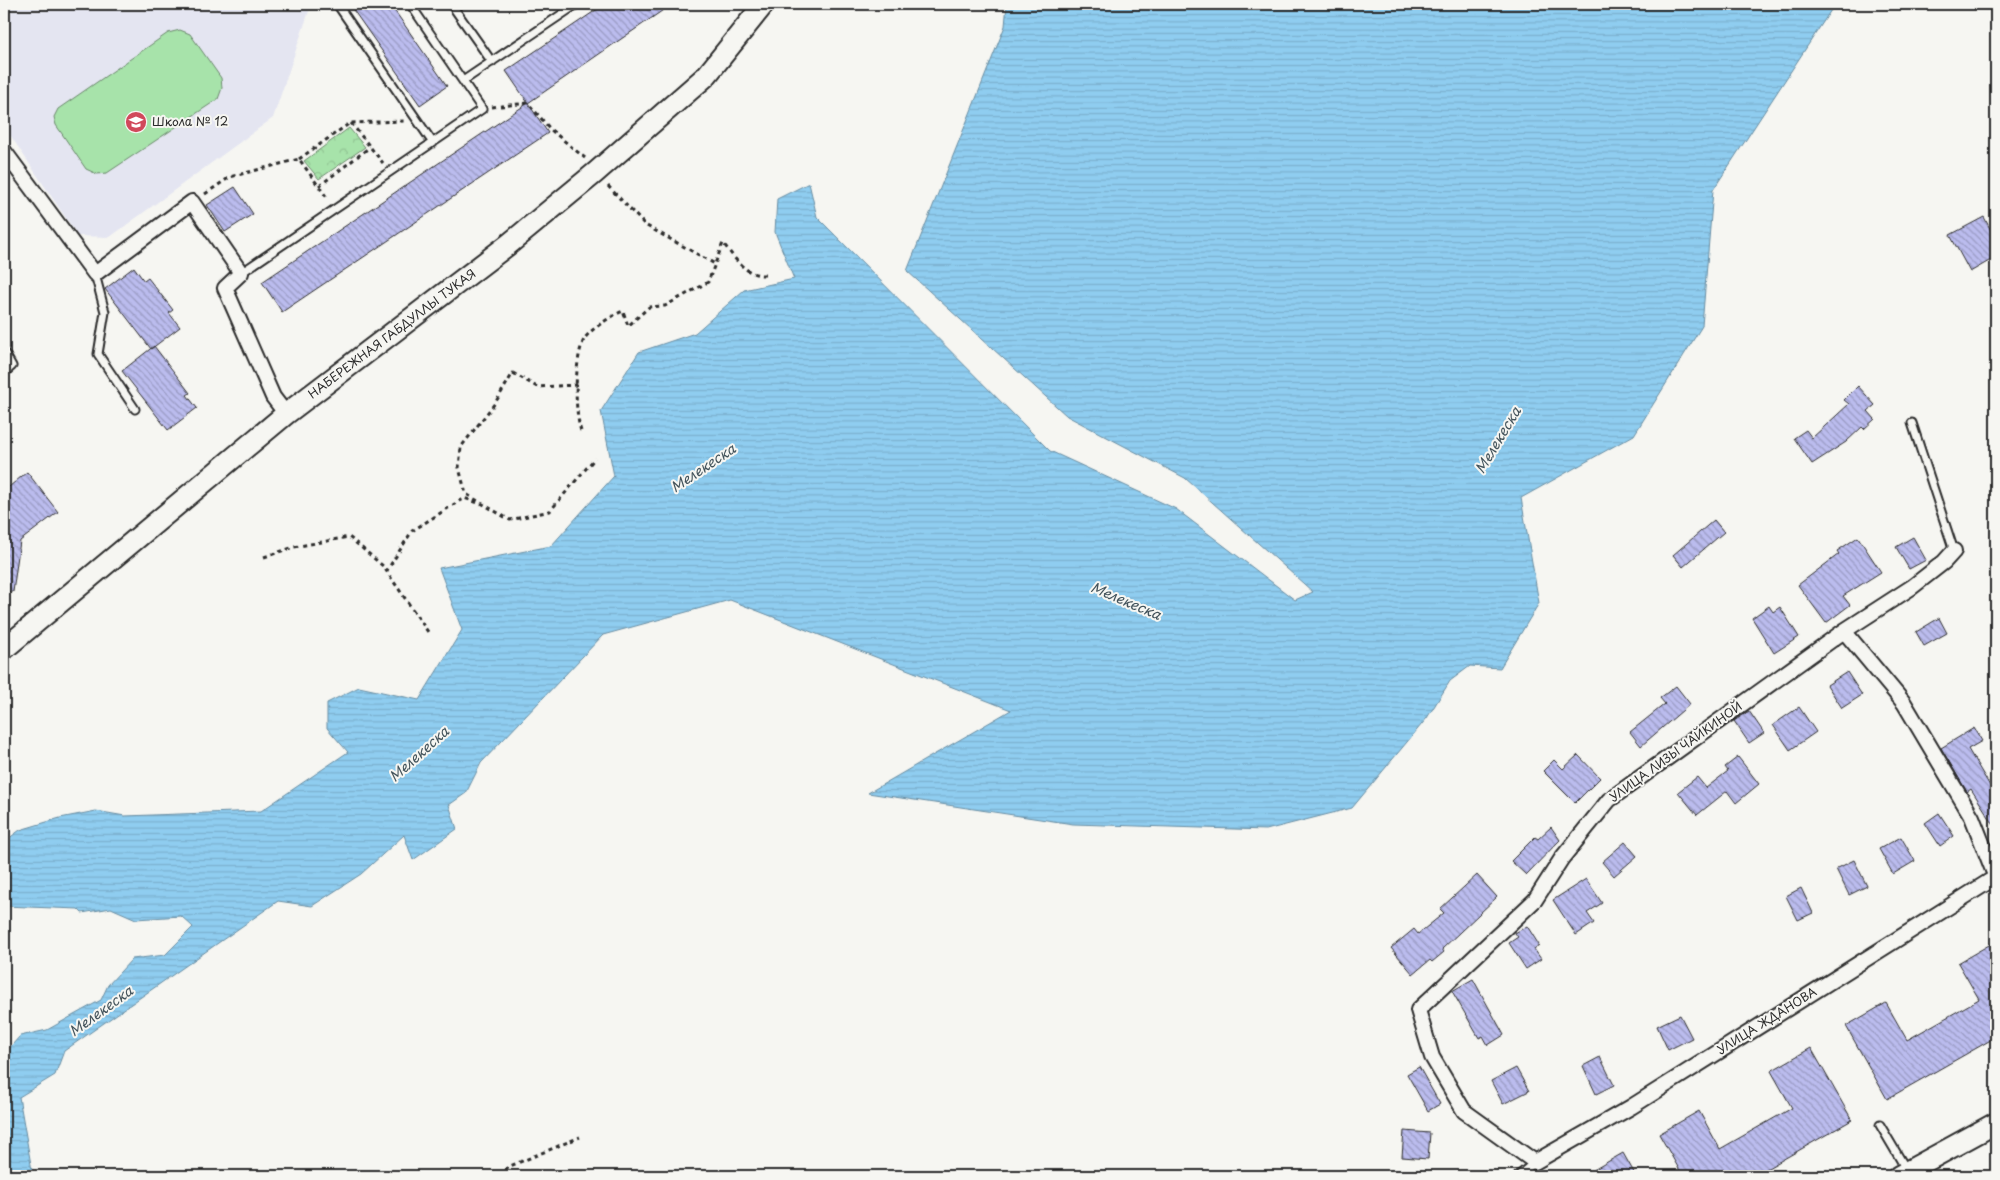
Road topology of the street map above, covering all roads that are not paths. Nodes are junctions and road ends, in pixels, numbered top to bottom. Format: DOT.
graph roads {
  1 [pos="337,4"];
  2 [pos="410,4"];
  3 [pos="451,4"];
  4 [pos="577,4"];
  5 [pos="764,4"];
  6 [pos="492,62"];
  7 [pos="462,80"];
  8 [pos="433,143"];
  9 [pos="4,151"];
  10 [pos="241,273"];
  11 [pos="95,274"];
  12 [pos="4,352"];
  13 [pos="4,373"];
  14 [pos="134,409"];
  15 [pos="286,414"];
  16 [pos="1912,423"];
  17 [pos="1954,551"];
  18 [pos="1844,631"];
  19 [pos="4,649"];
  20 [pos="1996,878"];
  21 [pos="1996,1123"];
  22 [pos="1880,1125"];
  23 [pos="1535,1162"];
  24 [pos="1903,1174"];
  25 [pos="1518,1176"];
  1 -- 8 [label="lane"];
  2 -- 7 [label="lane"];
  3 -- 6 [label="lane"];
  4 -- 6 [label="lane"];
  5 -- 15 [label="main road, НАБЕРЕЖНАЯ ГАБДУЛЛЫ ТУКАЯ"];
  6 -- 7 [label="lane"];
  7 -- 8 [label="lane"];
  8 -- 10 [label="lane"];
  9 -- 11 [label="street"];
  10 -- 11 [label="street"];
  10 -- 15 [label="street"];
  11 -- 14 [label="lane"];
  12 -- 13 [label="lane"];
  15 -- 19 [label="main road, НАБЕРЕЖНАЯ ГАБДУЛЛЫ ТУКАЯ"];
  16 -- 17 [label="lane"];
  17 -- 18 [label="street, УЛИЦА ЛИЗЫ ЧАЙКИНОЙ"];
  18 -- 20 [label="street"];
  18 -- 23 [label="street, УЛИЦА ЛИЗЫ ЧАЙКИНОЙ"];
  20 -- 23 [label="street, УЛИЦА ЖДАНОВА"];
  21 -- 24 [label="main road"];
  22 -- 24 [label="lane"];
  23 -- 25 [label="lane"];
}
